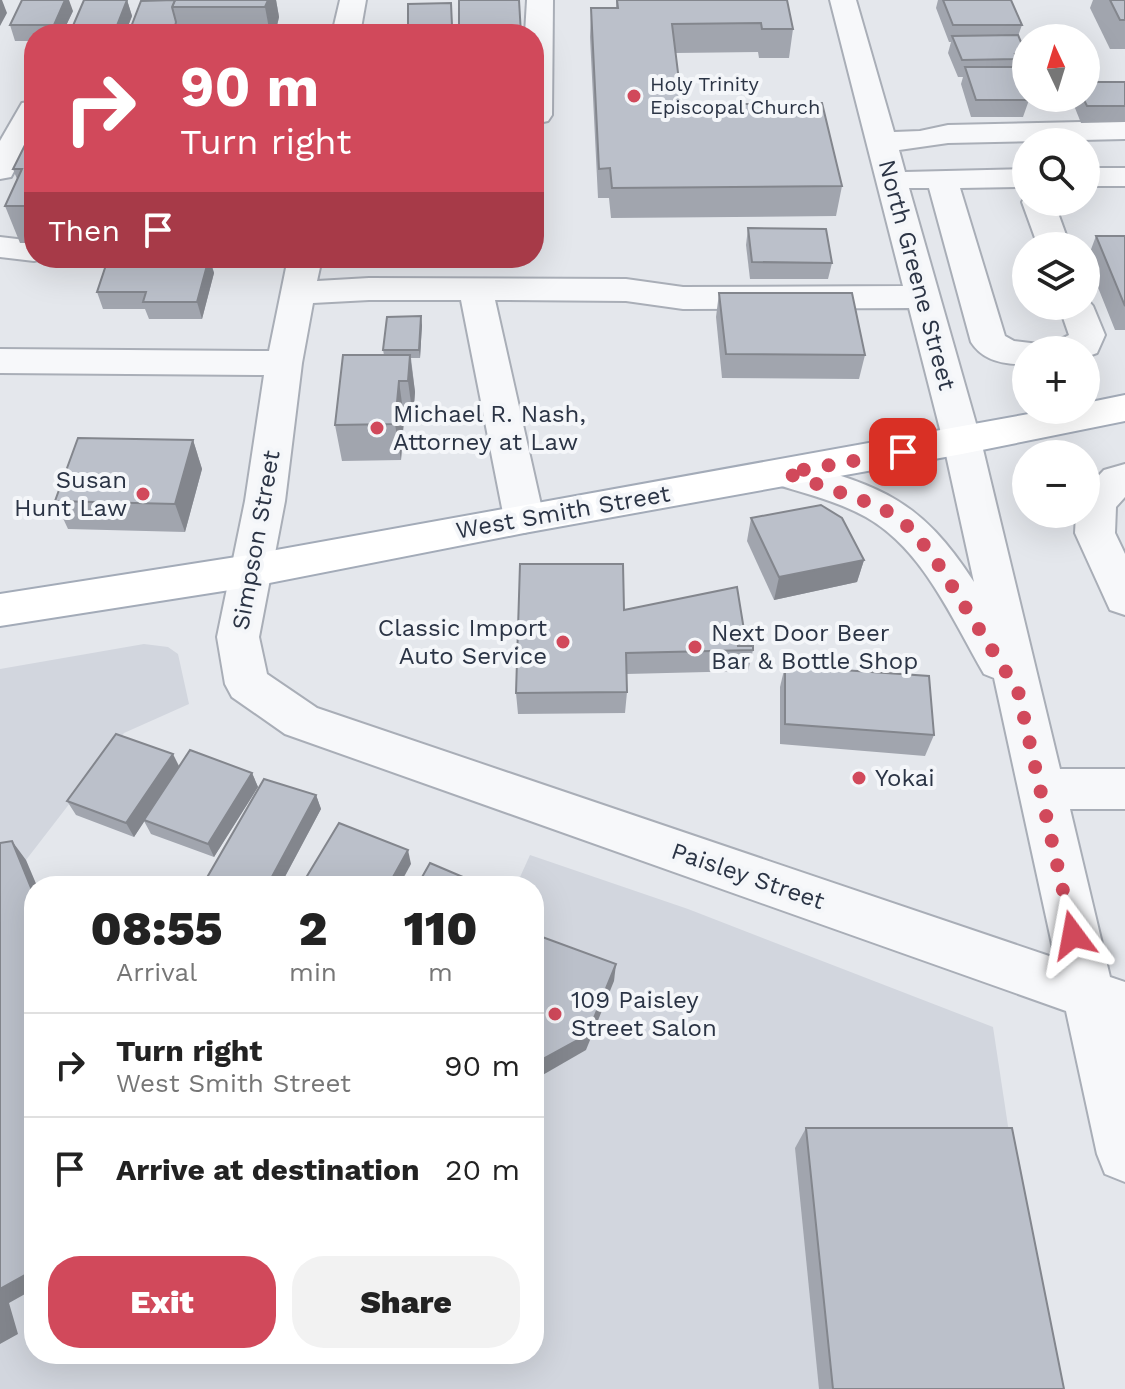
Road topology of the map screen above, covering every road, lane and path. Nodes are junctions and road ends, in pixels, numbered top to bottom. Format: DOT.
graph roads {
  1 [pos="353,0"];
  2 [pos="540,0"];
  3 [pos="843,0"];
  4 [pos="348,24"];
  5 [pos="539,24"];
  6 [pos="24,124"];
  7 [pos="1125,130"];
  8 [pos="881,141"];
  9 [pos="0,170"];
  10 [pos="1100,177"];
  11 [pos="1125,177"];
  12 [pos="1012,178"];
  13 [pos="942,179"];
  14 [pos="891,180"];
  15 [pos="0,247"];
  16 [pos="24,250"];
  17 [pos="967,263"];
  18 [pos="427,274"];
  19 [pos="303,275"];
  20 [pos="919,279"];
  21 [pos="476,291"];
  22 [pos="1012,353"];
  23 [pos="0,361"];
  24 [pos="284,363"];
  25 [pos="1125,408"];
  26 [pos="962,441"];
  27 [pos="786,473"];
  28 [pos="1125,478"];
  29 [pos="524,518"];
  30 [pos="249,571"];
  31 [pos="1125,599"];
  32 [pos="0,610"];
  33 [pos="1018,691"];
  34 [pos="371,745"];
  35 [pos="1040,789"];
  36 [pos="1125,789"];
  37 [pos="1106,1000"];
  38 [pos="1125,1154"];
  1 -- 4 [label="street"];
  2 -- 5 [label="street"];
  3 -- 8 [label="street, North Greene Street"];
  6 -- 9 [label="street"];
  7 -- 8 [label="street"];
  8 -- 14 [label="street, North Greene Street"];
  10 -- 11 [label="street"];
  12 -- 13 [label="street"];
  13 -- 14 [label="street"];
  13 -- 17 [label="street"];
  14 -- 20 [label="street, North Greene Street"];
  15 -- 16 [label="street"];
  17 -- 20 [label="street"];
  17 -- 22 [label="street"];
  18 -- 19 [label="street"];
  18 -- 21 [label="street"];
  19 -- 24 [label="street, Simpson Street"];
  20 -- 21 [label="street"];
  20 -- 26 [label="street, North Greene Street"];
  21 -- 29 [label="street"];
  23 -- 24 [label="street"];
  24 -- 30 [label="street, Simpson Street"];
  25 -- 26 [label="main road, West Smith Street"];
  26 -- 27 [label="main road, West Smith Street"];
  26 -- 33 [label="street, North Greene Street"];
  27 -- 29 [label="main road, West Smith Street"];
  27 -- 33 [label="street, North Greene Street"];
  28 -- 31 [label="street"];
  29 -- 30 [label="main road, West Smith Street"];
  30 -- 32 [label="main road, West Smith Street"];
  30 -- 34 [label="street, Simpson Street"];
  33 -- 35 [label="street, North Greene Street"];
  34 -- 37 [label="street, Paisley Street"];
  35 -- 36 [label="street"];
  35 -- 37 [label="street, North Greene Street"];
  37 -- 38 [label="street, North Greene Street"];
}
